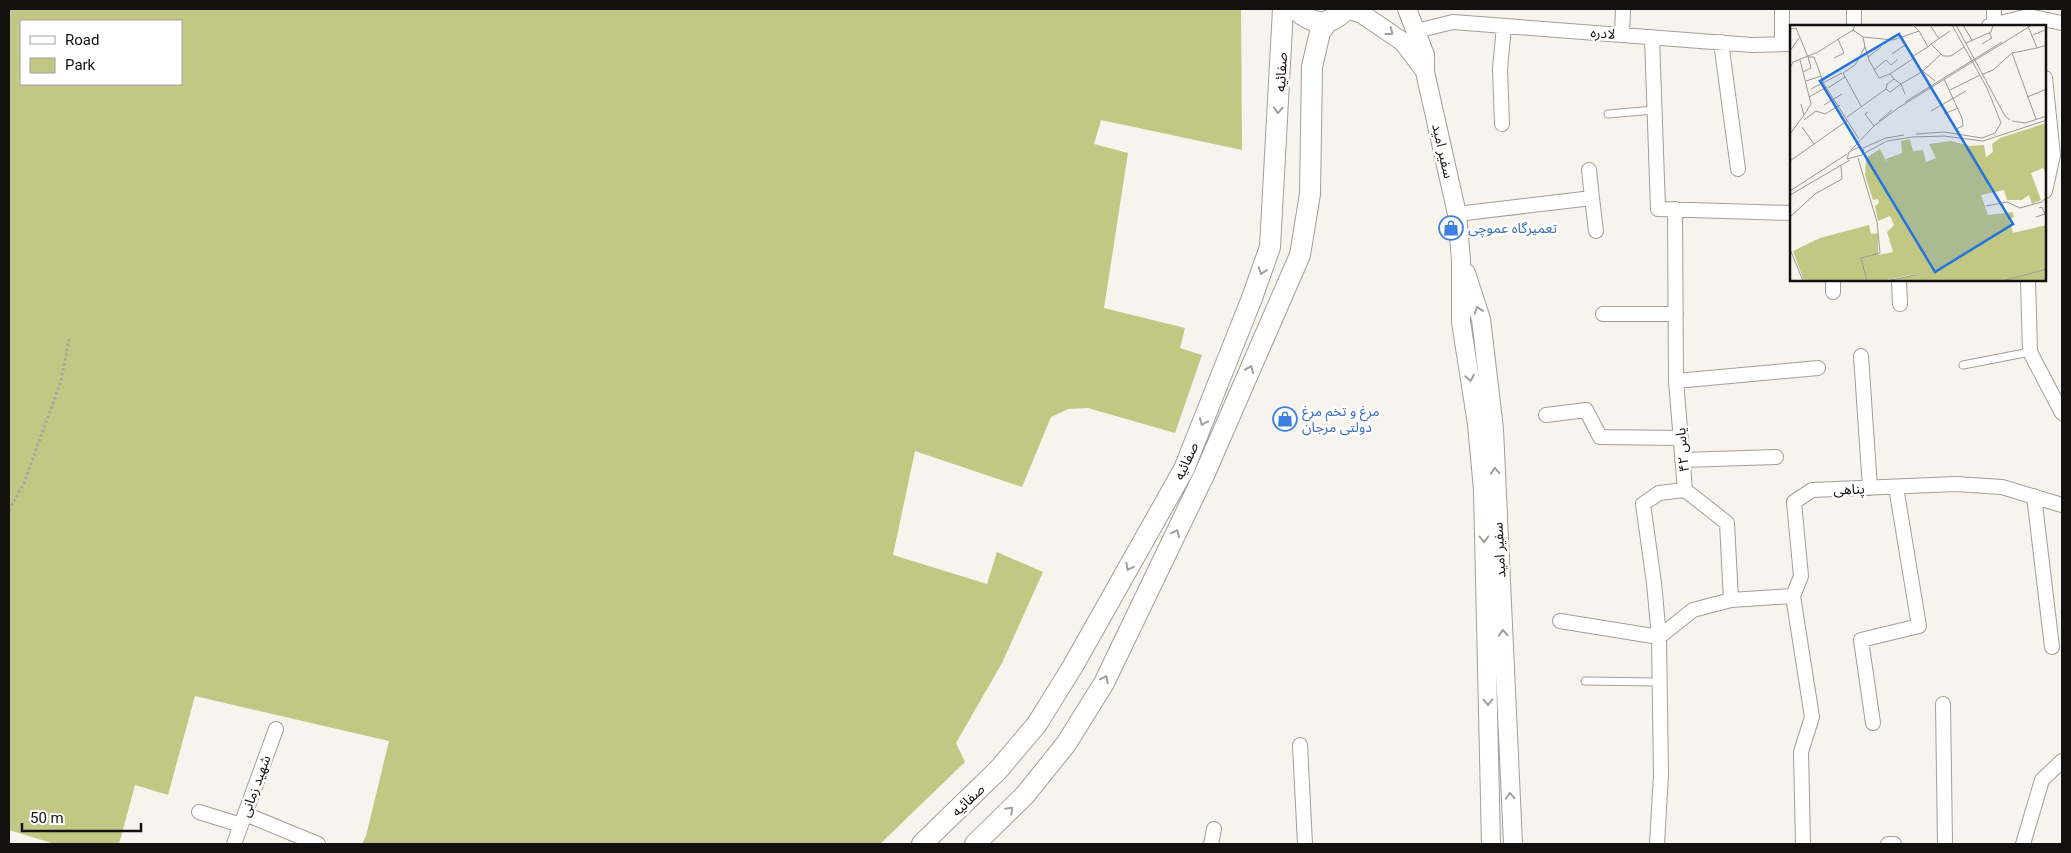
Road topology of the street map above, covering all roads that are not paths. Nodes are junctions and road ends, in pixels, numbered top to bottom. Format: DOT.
graph roads {
  1 [pos="1283,9"];
  2 [pos="1295,9"];
  3 [pos="1346,9"];
  4 [pos="1407,9"];
  5 [pos="1623,9"];
  6 [pos="1782,9"];
  7 [pos="1854,9"];
  8 [pos="1994,9"];
  9 [pos="2030,17"];
  10 [pos="1329,20"];
  11 [pos="2062,24"];
  12 [pos="1854,25"];
  13 [pos="1991,25"];
  14 [pos="1995,25"];
  15 [pos="1504,26"];
  16 [pos="1416,31"];
  17 [pos="1622,35"];
  18 [pos="1652,37"];
  19 [pos="1721,42"];
  20 [pos="1786,44"];
  21 [pos="1425,72"];
  22 [pos="2046,87"];
  23 [pos="1654,110"];
  24 [pos="1608,114"];
  25 [pos="1502,124"];
  26 [pos="1738,169"];
  27 [pos="1589,170"];
  28 [pos="2046,187"];
  29 [pos="1592,198"];
  30 [pos="1675,210"];
  31 [pos="1790,213"];
  32 [pos="1457,214"];
  33 [pos="1596,231"];
  34 [pos="1461,260"];
  35 [pos="1899,281"];
  36 [pos="2028,281"];
  37 [pos="1900,304"];
  38 [pos="1603,314"];
  39 [pos="1676,314"];
  40 [pos="2030,352"];
  41 [pos="1861,356"];
  42 [pos="1963,365"];
  43 [pos="1818,368"];
  44 [pos="1676,381"];
  45 [pos="2059,400"];
  46 [pos="2062,413"];
  47 [pos="1546,415"];
  48 [pos="1681,438"];
  49 [pos="1776,457"];
  50 [pos="1682,460"];
  51 [pos="1896,487"];
  52 [pos="1870,488"];
  53 [pos="1685,490"];
  54 [pos="2034,496"];
  55 [pos="2062,504"];
  56 [pos="1793,596"];
  57 [pos="1731,600"];
  58 [pos="1560,622"];
  59 [pos="1658,637"];
  60 [pos="2052,647"];
  61 [pos="1585,681"];
  62 [pos="1659,682"];
  63 [pos="1943,704"];
  64 [pos="1873,723"];
  65 [pos="276,728"];
  66 [pos="1300,745"];
  67 [pos="2062,761"];
  68 [pos="199,812"];
  69 [pos="243,820"];
  70 [pos="1214,829"];
  71 [pos="234,844"];
  72 [pos="318,844"];
  73 [pos="922,844"];
  74 [pos="976,844"];
  75 [pos="1211,844"];
  76 [pos="1305,844"];
  77 [pos="1491,844"];
  78 [pos="1513,844"];
  79 [pos="1656,844"];
  80 [pos="1802,844"];
  81 [pos="1888,844"];
  82 [pos="1894,844"];
  83 [pos="1945,844"];
  84 [pos="2023,844"];
  1 -- 73 [label="main road, صفائیه, one-way"];
  2 -- 10 [label="main road"];
  3 -- 10 [label="main road"];
  3 -- 21 [label="street, one-way"];
  4 -- 16 [label="street, سفیر امید"];
  5 -- 17 [label="street"];
  6 -- 20 [label="street"];
  7 -- 12 [label="street"];
  8 -- 13 [label="street"];
  9 -- 11 [label="street"];
  9 -- 14 [label="street"];
  74 -- 10 [label="main road, صفائیه, one-way"];
  15 -- 16 [label="street, لادره"];
  15 -- 17 [label="street, لادره"];
  15 -- 25 [label="street"];
  16 -- 21 [label="street, سفیر امید"];
  17 -- 18 [label="street, لادره"];
  18 -- 19 [label="street, لادره"];
  18 -- 23 [label="street"];
  19 -- 20 [label="street, لادره"];
  19 -- 26 [label="street"];
  21 -- 32 [label="street, سفیر امید"];
  22 -- 28 [label="street"];
  23 -- 24 [label="lane"];
  23 -- 30 [label="street"];
  27 -- 29 [label="street"];
  29 -- 32 [label="street"];
  29 -- 33 [label="street"];
  30 -- 31 [label="street"];
  30 -- 39 [label="street, یاس ۴۲"];
  32 -- 34 [label="street, سفیر امید"];
  34 -- 77 [label="street, سفیر امید, one-way"];
  78 -- 34 [label="street, سفیر امید, one-way"];
  35 -- 37 [label="street"];
  36 -- 40 [label="street"];
  38 -- 39 [label="street"];
  39 -- 44 [label="street, یاس ۴۲"];
  40 -- 42 [label="lane"];
  40 -- 45 [label="street"];
  41 -- 52 [label="street"];
  43 -- 44 [label="street"];
  44 -- 48 [label="street, یاس ۴۲"];
  45 -- 46 [label="street"];
  47 -- 48 [label="street"];
  48 -- 50 [label="street, یاس ۴۲"];
  49 -- 50 [label="street"];
  50 -- 53 [label="street, یاس ۴۲"];
  51 -- 52 [label="street, پناهی"];
  51 -- 54 [label="street, پناهی"];
  51 -- 64 [label="street"];
  52 -- 56 [label="street, پناهی"];
  53 -- 57 [label="street, یاس ۴۲"];
  53 -- 59 [label="street"];
  54 -- 55 [label="street, پناهی"];
  54 -- 60 [label="street"];
  56 -- 57 [label="street"];
  56 -- 80 [label="street"];
  57 -- 59 [label="street"];
  58 -- 59 [label="street"];
  59 -- 62 [label="street"];
  61 -- 62 [label="lane"];
  62 -- 79 [label="street"];
  63 -- 83 [label="street"];
  65 -- 69 [label="street, شهید زمانی"];
  66 -- 76 [label="street"];
  67 -- 84 [label="street"];
  68 -- 69 [label="street"];
  69 -- 71 [label="street, شهید زمانی"];
  69 -- 72 [label="street"];
  70 -- 75 [label="street"];
  81 -- 82 [label="street"];
}
